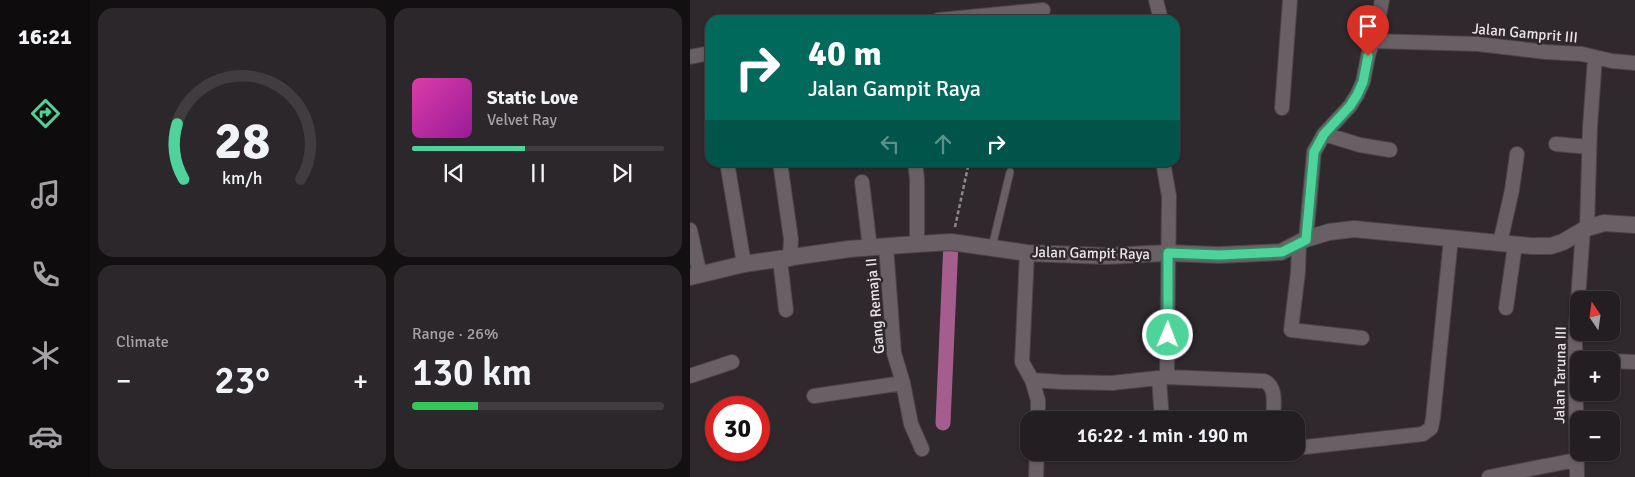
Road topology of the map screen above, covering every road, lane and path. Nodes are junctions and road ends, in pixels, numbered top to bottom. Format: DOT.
graph roads {
  1 [pos="1156,0"];
  2 [pos="1290,0"];
  3 [pos="1382,0"];
  4 [pos="1042,10"];
  5 [pos="1006,15"];
  6 [pos="1160,15"];
  7 [pos="1372,42"];
  8 [pos="705,54"];
  9 [pos="690,57"];
  10 [pos="1595,57"];
  11 [pos="1635,63"];
  12 [pos="1282,108"];
  13 [pos="1324,134"];
  14 [pos="1556,144"];
  15 [pos="1589,147"];
  16 [pos="1390,150"];
  17 [pos="1517,154"];
  18 [pos="728,167"];
  19 [pos="781,167"];
  20 [pos="916,167"];
  21 [pos="968,167"];
  22 [pos="1164,167"];
  23 [pos="1010,172"];
  24 [pos="862,182"];
  25 [pos="1635,225"];
  26 [pos="1585,229"];
  27 [pos="690,230"];
  28 [pos="1451,238"];
  29 [pos="951,242"];
  30 [pos="1302,242"];
  31 [pos="917,244"];
  32 [pos="1507,244"];
  33 [pos="878,247"];
  34 [pos="992,248"];
  35 [pos="1027,253"];
  36 [pos="1168,253"];
  37 [pos="785,259"];
  38 [pos="744,264"];
  39 [pos="695,276"];
  40 [pos="1506,308"];
  41 [pos="786,310"];
  42 [pos="1362,338"];
  43 [pos="1575,351"];
  44 [pos="1620,361"];
  45 [pos="732,362"];
  46 [pos="1635,362"];
  47 [pos="690,376"];
  48 [pos="1163,377"];
  49 [pos="1032,380"];
  50 [pos="903,383"];
  51 [pos="814,396"];
  52 [pos="1038,411"];
  53 [pos="1162,411"];
  54 [pos="1273,411"];
  55 [pos="1305,447"];
  56 [pos="922,449"];
  57 [pos="1037,461"];
  58 [pos="1571,461"];
  59 [pos="1576,461"];
  60 [pos="1036,477"];
  61 [pos="1489,477"];
  62 [pos="1577,477"];
  1 -- 6 [label="street"];
  2 -- 12 [label="street"];
  3 -- 7 [label="street"];
  4 -- 5 [label="street"];
  7 -- 10 [label="street, Jalan Gamprit III"];
  7 -- 13 [label="street"];
  8 -- 9 [label="street"];
  10 -- 11 [label="street"];
  10 -- 15 [label="street, Jalan Gamprit III"];
  13 -- 16 [label="street"];
  13 -- 30 [label="street"];
  14 -- 15 [label="street"];
  15 -- 26 [label="street, Jalan Gamprit III"];
  17 -- 32 [label="street"];
  18 -- 38 [label="street"];
  19 -- 37 [label="street"];
  20 -- 31 [label="street"];
  21 -- 29 [label="path"];
  22 -- 36 [label="street"];
  23 -- 34 [label="lane"];
  24 -- 33 [label="street, Gang Remaja II"];
  25 -- 26 [label="street, Jalan Gampit Raya"];
  26 -- 32 [label="street, Jalan Gampit Raya"];
  26 -- 43 [label="street, Jalan Taruna III"];
  27 -- 39 [label="street"];
  28 -- 30 [label="street, Jalan Gampit Raya"];
  28 -- 32 [label="street, Jalan Gampit Raya"];
  28 -- 55 [label="street"];
  29 -- 31 [label="street, Jalan Gampit Raya"];
  29 -- 34 [label="street, Jalan Gampit Raya"];
  30 -- 36 [label="street, Jalan Gampit Raya"];
  30 -- 42 [label="street"];
  31 -- 33 [label="street, Jalan Gampit Raya"];
  32 -- 40 [label="street"];
  33 -- 37 [label="street, Jalan Gampit Raya"];
  33 -- 50 [label="street, Gang Remaja II"];
  34 -- 35 [label="street, Jalan Gampit Raya"];
  35 -- 36 [label="street, Jalan Gampit Raya"];
  35 -- 49 [label="street"];
  36 -- 48 [label="street"];
  37 -- 38 [label="street, Jalan Gampit Raya"];
  37 -- 41 [label="street"];
  38 -- 39 [label="street, Jalan Gampit Raya"];
  44 -- 46 [label="street"];
  45 -- 47 [label="street"];
  48 -- 49 [label="street"];
  48 -- 53 [label="street"];
  48 -- 54 [label="street"];
  49 -- 52 [label="street"];
  50 -- 51 [label="street"];
  50 -- 56 [label="street, Gang Remaja II"];
  57 -- 60 [label="street"];
  58 -- 61 [label="street"];
  59 -- 62 [label="street, Jalan Taruna III"];
}
